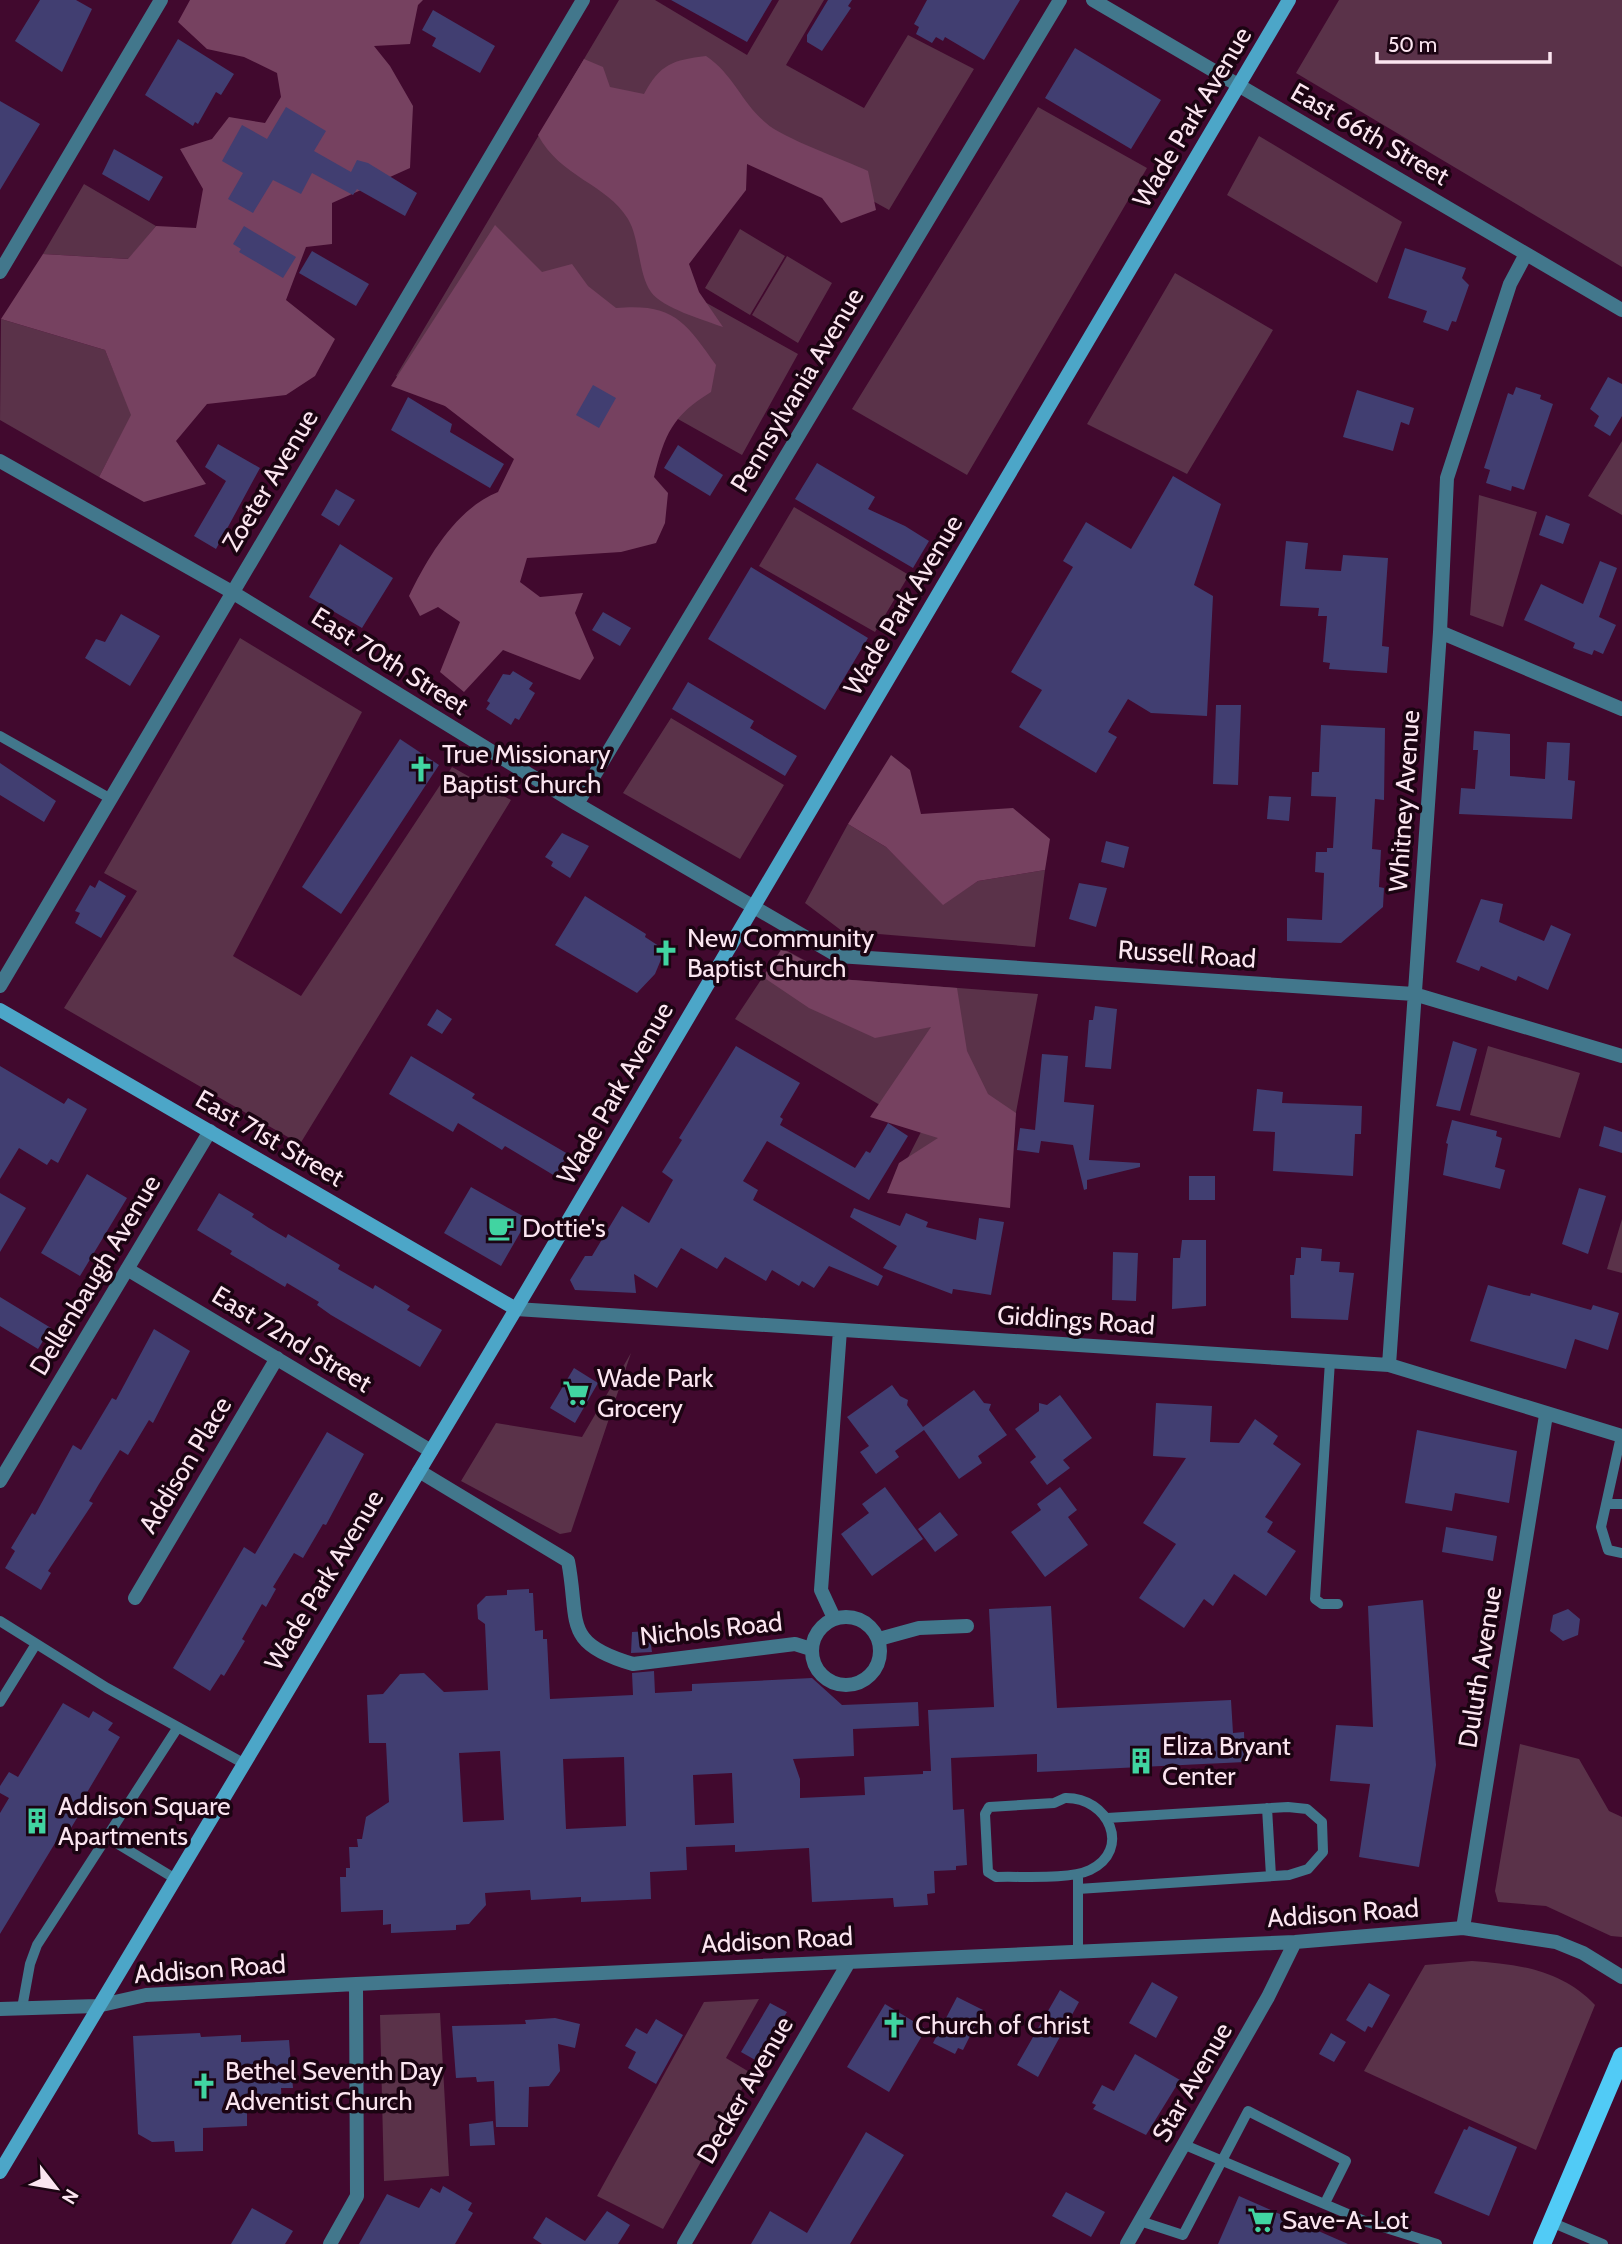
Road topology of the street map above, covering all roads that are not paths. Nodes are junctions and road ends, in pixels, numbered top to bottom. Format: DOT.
graph roads {
  1 [pos="161,0"];
  2 [pos="583,0"];
  3 [pos="1060,0"];
  4 [pos="1093,0"];
  5 [pos="1289,0"];
  6 [pos="1239,86"];
  7 [pos="1526,254"];
  8 [pos="0,272"];
  9 [pos="1622,310"];
  10 [pos="0,461"];
  11 [pos="232,592"];
  12 [pos="1440,632"];
  13 [pos="1622,709"];
  14 [pos="0,736"];
  15 [pos="111,799"];
  16 [pos="577,804"];
  17 [pos="753,907"];
  18 [pos="0,986"];
  19 [pos="1414,994"];
  20 [pos="0,1010"];
  21 [pos="1622,1056"];
  22 [pos="210,1131"];
  23 [pos="127,1269"];
  24 [pos="516,1309"];
  25 [pos="840,1329"];
  26 [pos="277,1358"];
  27 [pos="1330,1361"];
  28 [pos="1389,1365"];
  29 [pos="1546,1415"];
  30 [pos="1622,1436"];
  31 [pos="430,1451"];
  32 [pos="419,1471"];
  33 [pos="0,1481"];
  34 [pos="1606,1504"];
  35 [pos="1622,1504"];
  36 [pos="1622,1553"];
  37 [pos="135,1598"];
  38 [pos="1338,1604"];
  39 [pos="834,1618"];
  40 [pos="0,1621"];
  41 [pos="967,1626"];
  42 [pos="879,1639"];
  43 [pos="36,1644"];
  44 [pos="811,1649"];
  45 [pos="0,1702"];
  46 [pos="178,1727"];
  47 [pos="243,1763"];
  48 [pos="1267,1808"];
  49 [pos="1107,1818"];
  50 [pos="108,1838"];
  51 [pos="1078,1874"];
  52 [pos="1271,1876"];
  53 [pos="174,1878"];
  54 [pos="1078,1889"];
  55 [pos="1463,1928"];
  56 [pos="1295,1942"];
  57 [pos="1078,1952"];
  58 [pos="849,1962"];
  59 [pos="1622,1977"];
  60 [pos="356,1984"];
  61 [pos="97,2006"];
  62 [pos="22,2008"];
  63 [pos="0,2009"];
  64 [pos="1622,2056"];
  65 [pos="1185,2145"];
  66 [pos="1223,2160"];
  67 [pos="0,2172"];
  68 [pos="1325,2203"];
  69 [pos="1140,2221"];
  70 [pos="1551,2222"];
  71 [pos="1411,2239"];
  72 [pos="330,2244"];
  73 [pos="684,2244"];
  74 [pos="1127,2244"];
  75 [pos="1437,2244"];
  76 [pos="1542,2244"];
  77 [pos="1603,2244"];
  1 -- 8 [label="street"];
  2 -- 11 [label="street, Zoeter Avenue"];
  3 -- 16 [label="street, Pennsylvania Avenue"];
  4 -- 6 [label="street, East 66th Street"];
  5 -- 6 [label="street, Wade Park Avenue"];
  6 -- 7 [label="street, East 66th Street"];
  6 -- 17 [label="street, Wade Park Avenue"];
  7 -- 9 [label="street, East 66th Street"];
  7 -- 12 [label="street, Whitney Avenue"];
  10 -- 11 [label="street, East 70th Street"];
  11 -- 15 [label="street, Zoeter Avenue"];
  11 -- 16 [label="street, East 70th Street"];
  12 -- 13 [label="street"];
  12 -- 19 [label="street, Whitney Avenue"];
  14 -- 15 [label="lane"];
  15 -- 18 [label="street, Zoeter Avenue"];
  16 -- 17 [label="street, East 70th Street"];
  17 -- 19 [label="street, Russell Road"];
  17 -- 24 [label="street, Wade Park Avenue"];
  19 -- 21 [label="street, Russell Road"];
  19 -- 28 [label="street, Whitney Avenue"];
  20 -- 22 [label="street, East 71st Street"];
  22 -- 23 [label="street, Dellenbaugh Avenue"];
  22 -- 24 [label="street, East 71st Street"];
  23 -- 26 [label="street, East 72nd Street"];
  23 -- 33 [label="street, Dellenbaugh Avenue"];
  24 -- 25 [label="street, Giddings Road"];
  24 -- 31 [label="street, Wade Park Avenue"];
  25 -- 27 [label="street, Giddings Road"];
  25 -- 39 [label="street"];
  26 -- 31 [label="street, East 72nd Street"];
  26 -- 37 [label="street, Addison Place"];
  27 -- 28 [label="street, Giddings Road"];
  27 -- 38 [label="lane"];
  28 -- 29 [label="street, Giddings Road"];
  29 -- 30 [label="street, Giddings Road"];
  29 -- 55 [label="street, Duluth Avenue"];
  30 -- 34 [label="lane"];
  31 -- 32 [label="street, Wade Park Avenue"];
  32 -- 44 [label="street, Nichols Road"];
  32 -- 47 [label="street, Wade Park Avenue"];
  34 -- 35 [label="lane"];
  34 -- 36 [label="lane"];
  39 -- 42 [label="street"];
  39 -- 44 [label="street, Nichols Road"];
  40 -- 43 [label="lane"];
  41 -- 42 [label="street"];
  42 -- 44 [label="street, Nichols Road"];
  43 -- 45 [label="lane"];
  43 -- 46 [label="lane"];
  46 -- 47 [label="lane"];
  46 -- 50 [label="lane"];
  47 -- 53 [label="street, Wade Park Avenue"];
  48 -- 49 [label="lane"];
  48 -- 52 [label="lane"];
  48 -- 52 [label="lane"];
  49 -- 51 [label="lane"];
  49 -- 51 [label="lane"];
  50 -- 53 [label="lane"];
  50 -- 62 [label="lane"];
  51 -- 54 [label="lane"];
  52 -- 54 [label="lane"];
  53 -- 61 [label="street, Wade Park Avenue"];
  54 -- 57 [label="lane"];
  55 -- 56 [label="street, Addison Road"];
  55 -- 59 [label="street, Addison Road"];
  56 -- 57 [label="street, Addison Road"];
  56 -- 65 [label="street, Star Avenue"];
  57 -- 58 [label="street, Addison Road"];
  58 -- 60 [label="street, Addison Road"];
  58 -- 73 [label="street, Decker Avenue"];
  60 -- 61 [label="street, Addison Road"];
  60 -- 72 [label="street"];
  61 -- 62 [label="street, Addison Road"];
  61 -- 67 [label="street, Wade Park Avenue"];
  62 -- 63 [label="street, Addison Road"];
  64 -- 70 [label="main road"];
  65 -- 66 [label="lane"];
  65 -- 69 [label="street, Star Avenue"];
  66 -- 68 [label="lane"];
  66 -- 68 [label="lane"];
  66 -- 69 [label="lane"];
  68 -- 71 [label="lane"];
  69 -- 74 [label="street, Star Avenue"];
  70 -- 76 [label="main road"];
  70 -- 77 [label="lane"];
  71 -- 75 [label="lane"];
}
